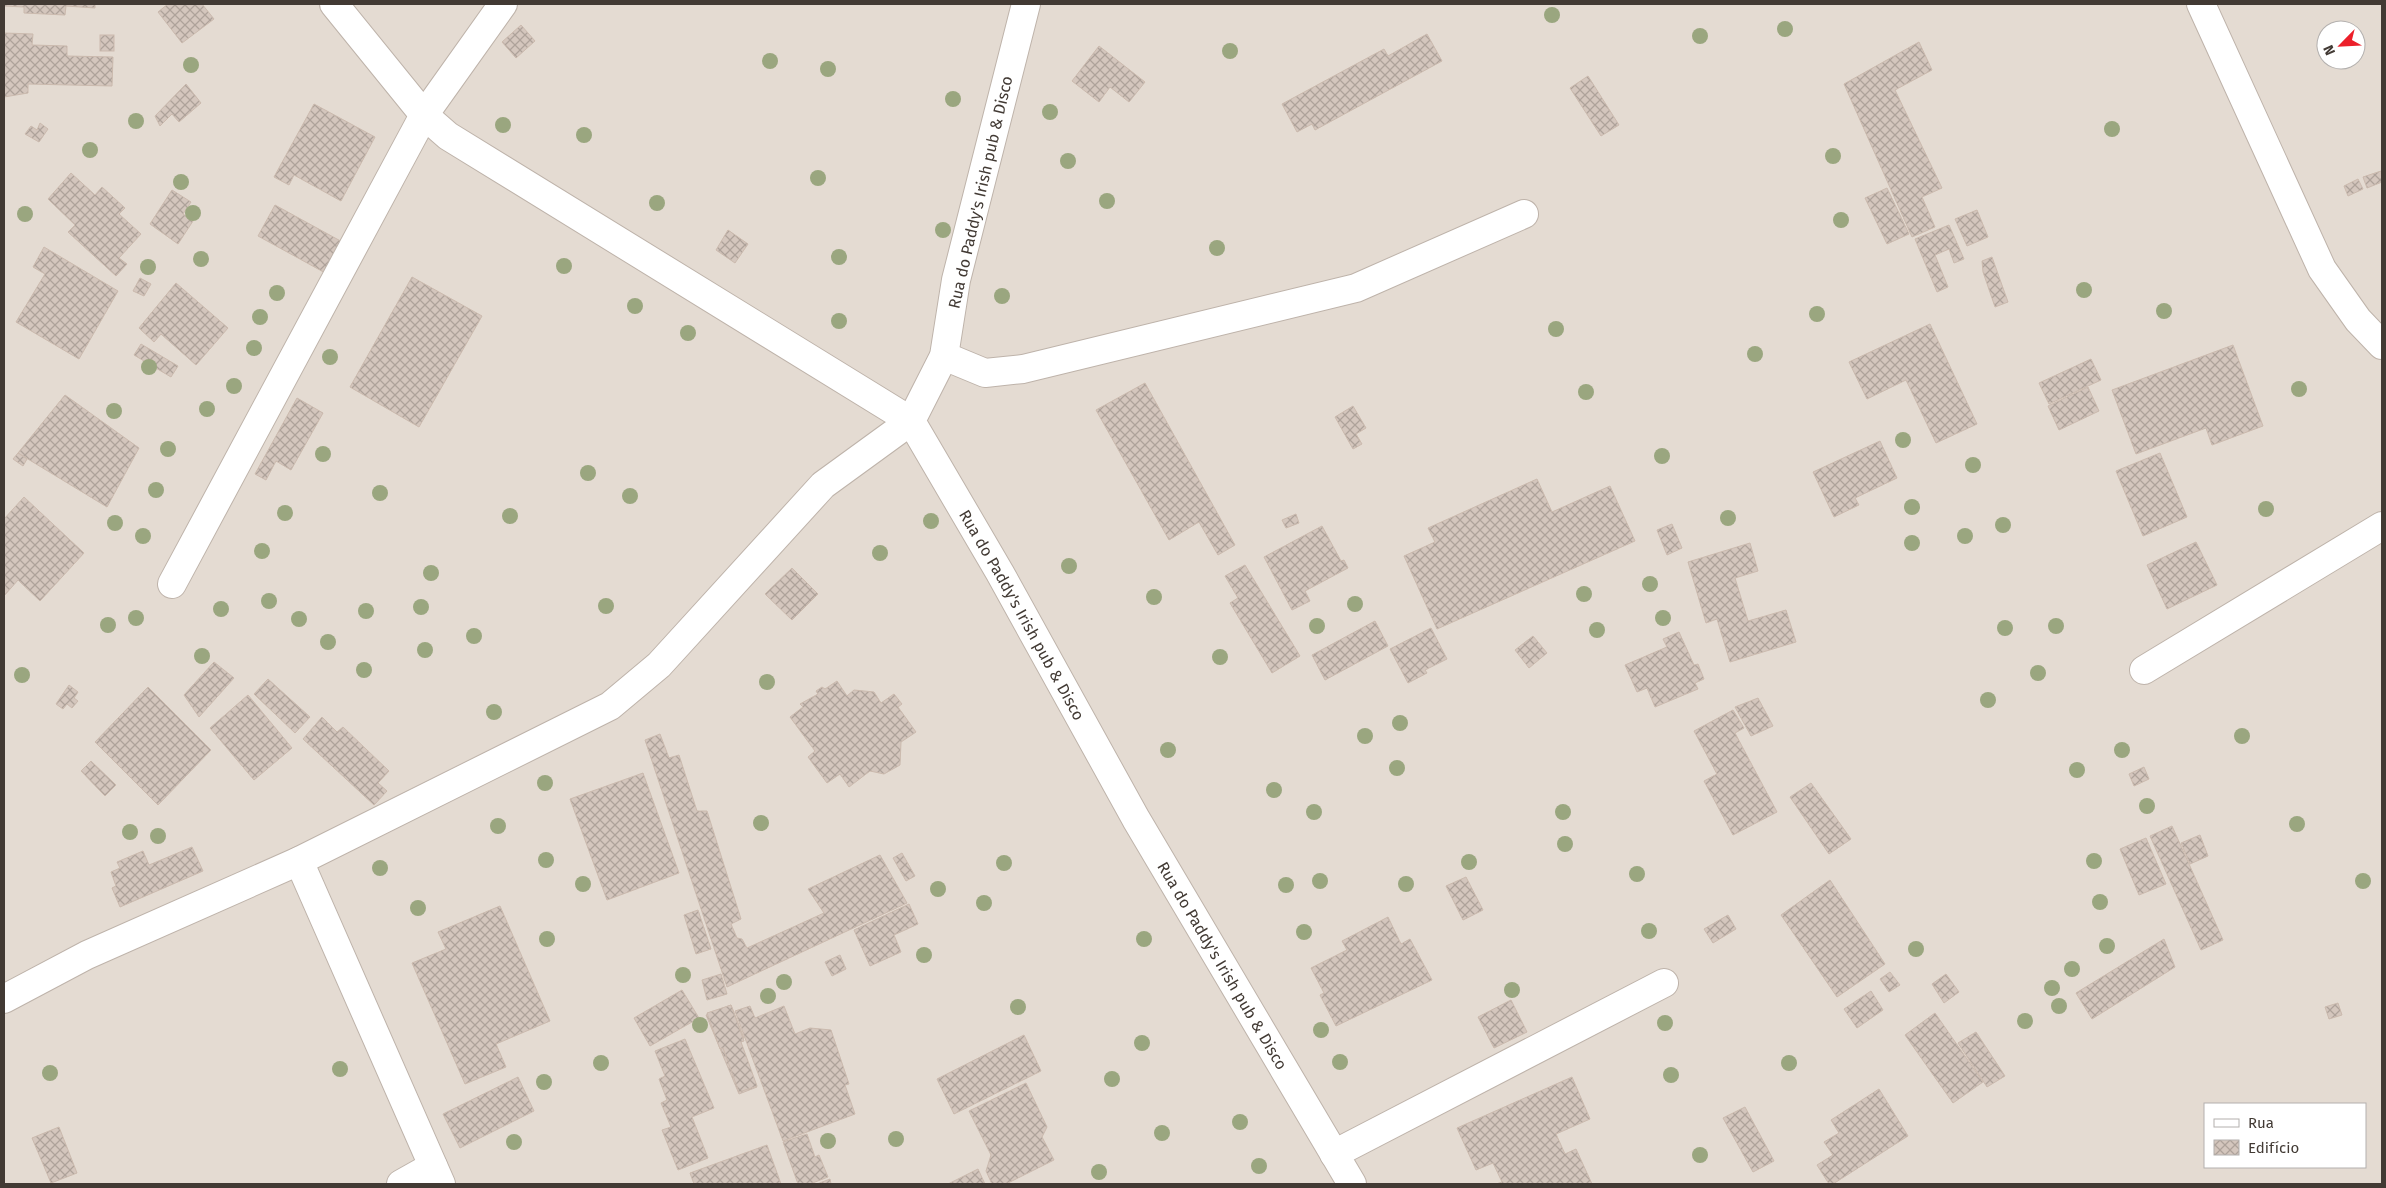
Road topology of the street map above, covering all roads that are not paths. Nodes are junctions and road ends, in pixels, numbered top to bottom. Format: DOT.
graph roads {
  1 [pos="334,4"];
  2 [pos="503,4"];
  3 [pos="1026,4"];
  4 [pos="2201,4"];
  5 [pos="424,115"];
  6 [pos="1524,214"];
  7 [pos="2382,345"];
  8 [pos="944,356"];
  9 [pos="910,421"];
  10 [pos="2382,526"];
  11 [pos="172,584"];
  12 [pos="2144,670"];
  13 [pos="299,861"];
  14 [pos="1664,983"];
  15 [pos="4,999"];
  16 [pos="1334,1154"];
  17 [pos="437,1175"];
  18 [pos="401,1184"];
  19 [pos="1352,1184"];
  1 -- 5 [label="street"];
  2 -- 5 [label="street"];
  3 -- 8 [label="street, Rua do Paddy's Irish pub & Disco"];
  4 -- 7 [label="street"];
  5 -- 9 [label="street"];
  5 -- 11 [label="street"];
  6 -- 8 [label="street"];
  8 -- 9 [label="street, Rua do Paddy's Irish pub & Disco"];
  9 -- 13 [label="street"];
  9 -- 16 [label="street, Rua do Paddy's Irish pub & Disco"];
  10 -- 12 [label="street"];
  13 -- 15 [label="street"];
  13 -- 17 [label="street"];
  14 -- 16 [label="street"];
  16 -- 19 [label="street, Rua do Paddy's Irish pub & Disco"];
  17 -- 18 [label="street"];
}
